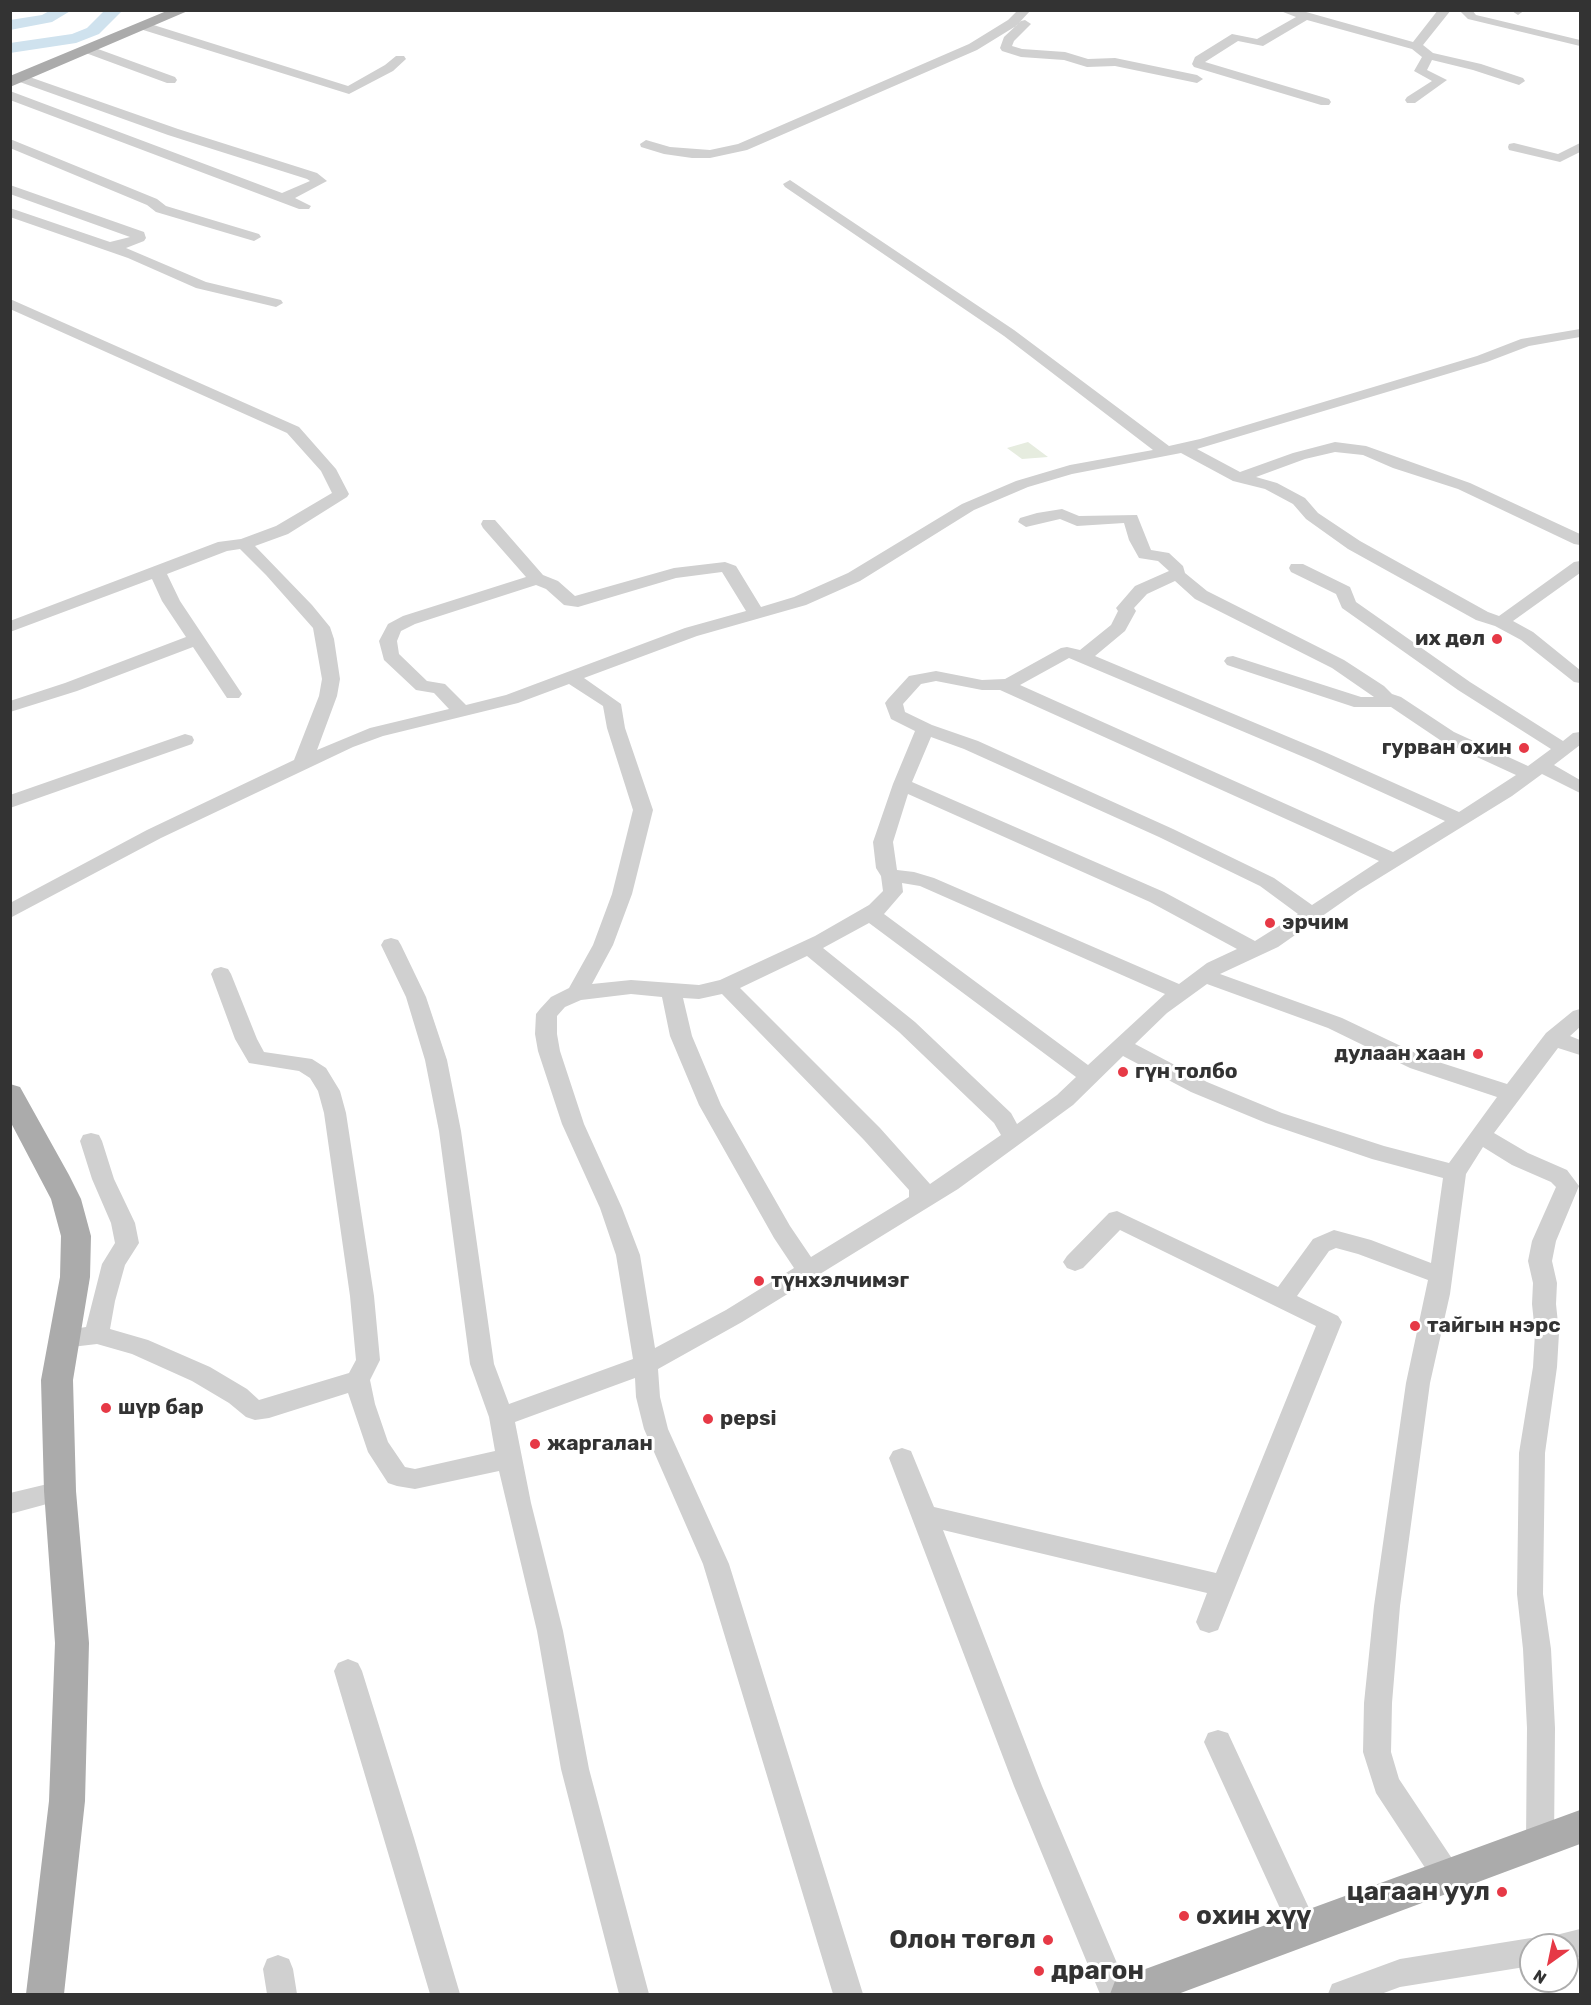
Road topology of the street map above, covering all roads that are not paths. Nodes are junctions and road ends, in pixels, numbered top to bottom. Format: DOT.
graph roads {
  1 [pos="183,10"];
  2 [pos="1284,10"];
  3 [pos="1444,10"];
  4 [pos="1465,10"];
  5 [pos="1024,12"];
  6 [pos="1306,16"];
  7 [pos="144,26"];
  8 [pos="1581,43"];
  9 [pos="1416,46"];
  10 [pos="87,49"];
  11 [pos="1429,56"];
  12 [pos="400,59"];
  13 [pos="1197,79"];
  14 [pos="16,80"];
  15 [pos="171,80"];
  16 [pos="1519,81"];
  17 [pos="10,95"];
  18 [pos="1411,100"];
  19 [pos="1325,102"];
  20 [pos="10,143"];
  21 [pos="646,144"];
  22 [pos="1514,147"];
  23 [pos="1581,147"];
  24 [pos="790,184"];
  25 [pos="10,189"];
  26 [pos="283,198"];
  27 [pos="304,206"];
  28 [pos="10,212"];
  29 [pos="254,237"];
  30 [pos="107,247"];
  31 [pos="10,303"];
  32 [pos="276,303"];
  33 [pos="1581,333"];
  34 [pos="1183,448"];
  35 [pos="1166,452"];
  36 [pos="1239,477"];
  37 [pos="1026,522"];
  38 [pos="489,524"];
  39 [pos="1581,540"];
  40 [pos="244,544"];
  41 [pos="1581,566"];
  42 [pos="1297,568"];
  43 [pos="157,571"];
  44 [pos="1177,574"];
  45 [pos="537,579"];
  46 [pos="757,614"];
  47 [pos="1501,622"];
  48 [pos="10,627"];
  49 [pos="195,640"];
  50 [pos="1082,657"];
  51 [pos="1233,661"];
  52 [pos="572,678"];
  53 [pos="1581,678"];
  54 [pos="1002,684"];
  55 [pos="233,694"];
  56 [pos="1395,701"];
  57 [pos="10,707"];
  58 [pos="463,712"];
  59 [pos="925,729"];
  60 [pos="185,740"];
  61 [pos="1575,741"];
  62 [pos="303,762"];
  63 [pos="1535,770"];
  64 [pos="902,784"];
  65 [pos="1581,787"];
  66 [pos="10,802"];
  67 [pos="1460,820"];
  68 [pos="1393,860"];
  69 [pos="891,876"];
  70 [pos="10,912"];
  71 [pos="870,914"];
  72 [pos="1311,914"];
  73 [pos="391,945"];
  74 [pos="809,947"];
  75 [pos="1253,949"];
  76 [pos="221,974"];
  77 [pos="1206,976"];
  78 [pos="726,986"];
  79 [pos="671,991"];
  80 [pos="577,993"];
  81 [pos="1181,993"];
  82 [pos="1581,1016"];
  83 [pos="1554,1038"];
  84 [pos="1121,1046"];
  85 [pos="1581,1048"];
  86 [pos="1089,1076"];
  87 [pos="10,1094"];
  88 [pos="1508,1100"];
  89 [pos="1480,1135"];
  90 [pos="1013,1137"];
  91 [pos="91,1141"];
  92 [pos="1520,1159"];
  93 [pos="1455,1173"];
  94 [pos="920,1201"];
  95 [pos="1075,1262"];
  96 [pos="808,1270"];
  97 [pos="1441,1276"];
  98 [pos="1282,1299"];
  99 [pos="97,1335"];
  100 [pos="63,1339"];
  101 [pos="646,1364"];
  102 [pos="358,1380"];
  103 [pos="501,1417"];
  104 [pos="510,1458"];
  105 [pos="902,1458"];
  106 [pos="60,1491"];
  107 [pos="10,1504"];
  108 [pos="924,1515"];
  109 [pos="1224,1586"];
  110 [pos="1209,1622"];
  111 [pos="348,1671"];
  112 [pos="1218,1742"];
  113 [pos="1581,1827"];
  114 [pos="1540,1842"];
  115 [pos="1447,1876"];
  116 [pos="1304,1929"];
  117 [pos="1519,1954"];
  118 [pos="1136,1993"];
  119 [pos="45,1995"];
  120 [pos="445,1995"];
  121 [pos="634,1995"];
  122 [pos="848,1995"];
  123 [pos="1343,1995"];
  1 -- 7 [label="main road"];
  2 -- 6 [label="street"];
  3 -- 9 [label="street"];
  4 -- 8 [label="street"];
  5 -- 13 [label="street"];
  5 -- 21 [label="street"];
  6 -- 9 [label="street"];
  6 -- 19 [label="street"];
  7 -- 10 [label="main road"];
  7 -- 12 [label="street"];
  9 -- 11 [label="street"];
  10 -- 14 [label="main road"];
  10 -- 15 [label="street"];
  11 -- 16 [label="street"];
  11 -- 18 [label="street"];
  14 -- 26 [label="street"];
  17 -- 26 [label="street"];
  20 -- 29 [label="street"];
  22 -- 23 [label="street"];
  24 -- 35 [label="street"];
  25 -- 30 [label="street"];
  26 -- 27 [label="street"];
  28 -- 30 [label="street"];
  30 -- 32 [label="street"];
  31 -- 40 [label="street"];
  33 -- 34 [label="street"];
  34 -- 35 [label="street"];
  34 -- 36 [label="street"];
  35 -- 46 [label="street"];
  36 -- 39 [label="street"];
  36 -- 47 [label="street"];
  37 -- 44 [label="street"];
  38 -- 45 [label="street"];
  40 -- 43 [label="street"];
  40 -- 62 [label="street"];
  41 -- 47 [label="street"];
  42 -- 61 [label="street"];
  43 -- 48 [label="street"];
  43 -- 49 [label="street"];
  44 -- 50 [label="street"];
  44 -- 56 [label="street"];
  45 -- 46 [label="street"];
  45 -- 58 [label="street"];
  46 -- 52 [label="street"];
  47 -- 53 [label="street"];
  49 -- 55 [label="street"];
  49 -- 57 [label="street"];
  50 -- 54 [label="street"];
  50 -- 67 [label="street"];
  51 -- 56 [label="street"];
  52 -- 58 [label="street"];
  52 -- 80 [label="street"];
  54 -- 59 [label="street"];
  54 -- 68 [label="street"];
  56 -- 63 [label="street"];
  58 -- 62 [label="street"];
  59 -- 64 [label="street"];
  59 -- 72 [label="street"];
  60 -- 66 [label="street"];
  61 -- 63 [label="street"];
  62 -- 70 [label="street"];
  63 -- 65 [label="street"];
  63 -- 67 [label="street"];
  64 -- 69 [label="street"];
  64 -- 75 [label="street"];
  67 -- 68 [label="street"];
  68 -- 72 [label="street"];
  69 -- 71 [label="street"];
  69 -- 81 [label="street"];
  71 -- 74 [label="street"];
  71 -- 86 [label="street"];
  72 -- 75 [label="street"];
  73 -- 103 [label="street"];
  74 -- 78 [label="street"];
  74 -- 90 [label="street"];
  75 -- 77 [label="street"];
  76 -- 102 [label="street"];
  77 -- 81 [label="street"];
  77 -- 88 [label="street"];
  78 -- 79 [label="street"];
  78 -- 94 [label="street"];
  79 -- 80 [label="street"];
  79 -- 96 [label="street"];
  80 -- 101 [label="street"];
  81 -- 84 [label="street"];
  82 -- 83 [label="street"];
  83 -- 85 [label="street"];
  83 -- 88 [label="street"];
  84 -- 86 [label="street"];
  84 -- 93 [label="street"];
  86 -- 90 [label="street"];
  87 -- 100 [label="main road"];
  88 -- 89 [label="street"];
  88 -- 92 [label="street"];
  89 -- 92 [label="street"];
  89 -- 93 [label="street"];
  90 -- 94 [label="street"];
  91 -- 99 [label="street"];
  92 -- 114 [label="street"];
  93 -- 97 [label="street"];
  94 -- 96 [label="street"];
  95 -- 98 [label="street"];
  96 -- 101 [label="street"];
  97 -- 98 [label="street"];
  97 -- 115 [label="street"];
  98 -- 109 [label="street"];
  99 -- 100 [label="street"];
  99 -- 102 [label="street"];
  100 -- 106 [label="main road"];
  101 -- 103 [label="street"];
  101 -- 122 [label="street"];
  102 -- 104 [label="street"];
  103 -- 104 [label="street"];
  104 -- 121 [label="street"];
  105 -- 108 [label="street"];
  106 -- 107 [label="street"];
  106 -- 119 [label="main road"];
  108 -- 109 [label="street"];
  108 -- 118 [label="street"];
  109 -- 110 [label="street"];
  111 -- 120 [label="street"];
  112 -- 116 [label="street"];
  113 -- 114 [label="main road"];
  114 -- 115 [label="main road"];
  115 -- 116 [label="main road"];
  116 -- 118 [label="main road"];
  117 -- 123 [label="street"];
}
